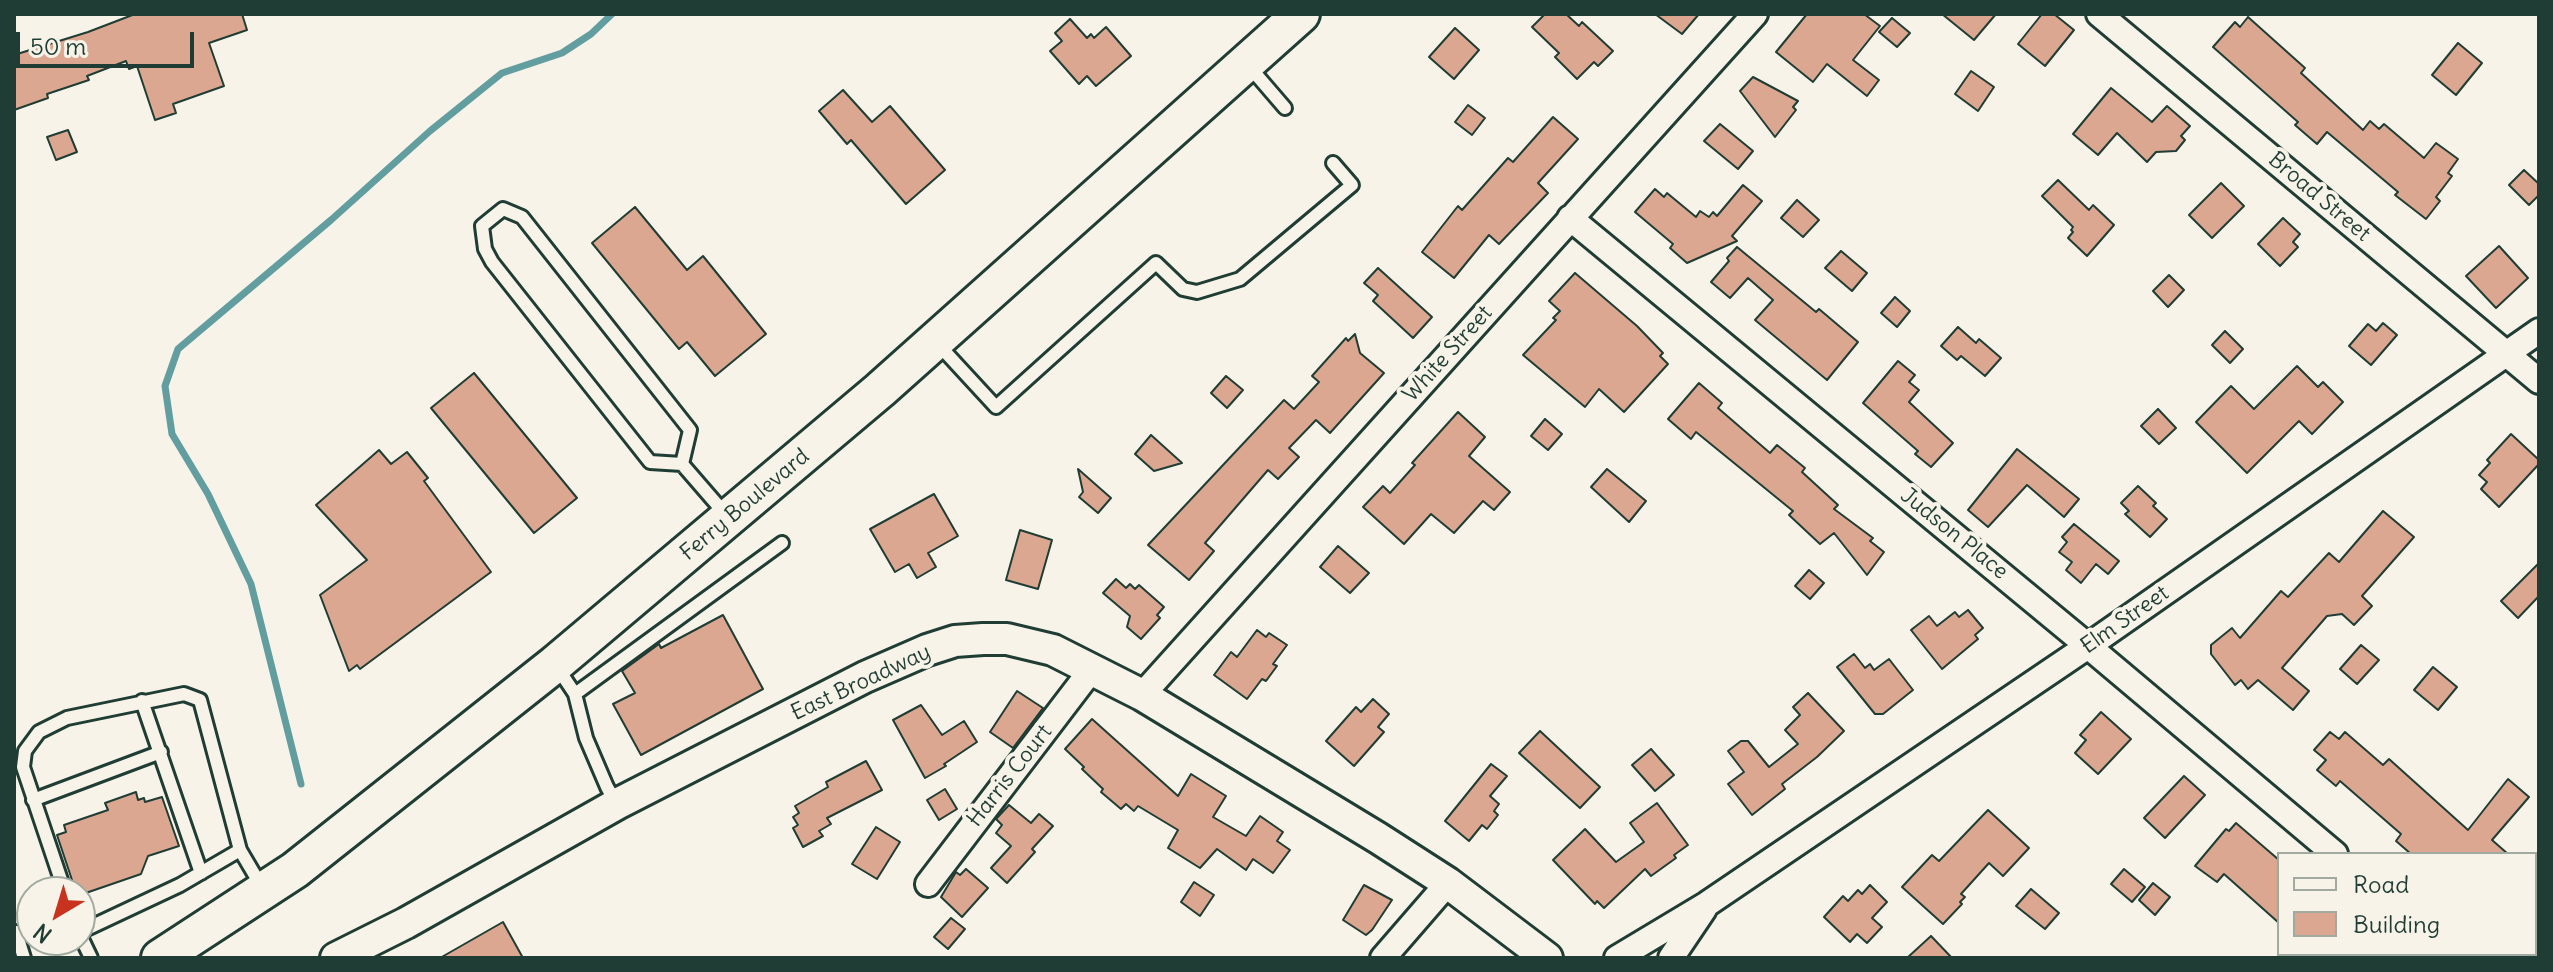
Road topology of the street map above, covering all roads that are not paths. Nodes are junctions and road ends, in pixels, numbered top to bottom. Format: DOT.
graph roads {
  1 [pos="1301,14"];
  2 [pos="1755,14"];
  3 [pos="2099,14"];
  4 [pos="1246,64"];
  5 [pos="1285,108"];
  6 [pos="1333,163"];
  7 [pos="1570,218"];
  8 [pos="2539,331"];
  9 [pos="935,341"];
  10 [pos="2508,354"];
  11 [pos="2539,381"];
  12 [pos="682,464"];
  13 [pos="729,518"];
  14 [pos="782,543"];
  15 [pos="2088,646"];
  16 [pos="555,664"];
  17 [pos="1092,669"];
  18 [pos="575,694"];
  19 [pos="1142,695"];
  20 [pos="142,701"];
  21 [pos="161,752"];
  22 [pos="33,800"];
  23 [pos="617,804"];
  24 [pos="240,850"];
  25 [pos="2333,852"];
  26 [pos="201,873"];
  27 [pos="59,876"];
  28 [pos="1448,883"];
  29 [pos="928,884"];
  30 [pos="263,890"];
  31 [pos="1707,904"];
  32 [pos="96,925"];
  33 [pos="14,933"];
  34 [pos="170,955"];
  35 [pos="24,958"];
  36 [pos="336,958"];
  37 [pos="1383,958"];
  38 [pos="1547,958"];
  39 [pos="1617,958"];
  40 [pos="1671,958"];
  1 -- 4 [label="main road, Ferry Boulevard"];
  2 -- 7 [label="street, White Street"];
  3 -- 10 [label="street, Broad Street"];
  4 -- 5 [label="lane"];
  4 -- 9 [label="main road, Ferry Boulevard"];
  6 -- 9 [label="lane"];
  7 -- 15 [label="street, Judson Place"];
  7 -- 19 [label="street, White Street"];
  8 -- 10 [label="street, Elm Street"];
  9 -- 13 [label="main road, Ferry Boulevard"];
  10 -- 11 [label="street, Broad Street"];
  10 -- 15 [label="street, Elm Street"];
  12 -- 12 [label="lane"];
  12 -- 13 [label="lane"];
  13 -- 16 [label="main road, Ferry Boulevard"];
  14 -- 18 [label="lane"];
  15 -- 25 [label="street, Judson Place"];
  15 -- 31 [label="street, Elm Street"];
  16 -- 18 [label="lane"];
  16 -- 30 [label="main road, Ferry Boulevard"];
  17 -- 19 [label="street, East Broadway"];
  17 -- 23 [label="street, East Broadway"];
  17 -- 29 [label="street, Harris Court"];
  18 -- 23 [label="lane"];
  19 -- 28 [label="street, East Broadway"];
  20 -- 21 [label="lane"];
  20 -- 22 [label="lane"];
  20 -- 24 [label="lane"];
  21 -- 22 [label="lane"];
  21 -- 26 [label="lane"];
  22 -- 27 [label="lane"];
  23 -- 36 [label="street, East Broadway"];
  24 -- 26 [label="lane"];
  24 -- 30 [label="lane"];
  26 -- 32 [label="lane"];
  28 -- 37 [label="street"];
  28 -- 38 [label="street, East Broadway"];
  30 -- 34 [label="main road, Ferry Boulevard"];
  31 -- 39 [label="street, Elm Street"];
  31 -- 40 [label="street, Elm Street"];
  33 -- 35 [label="lane"];
}
